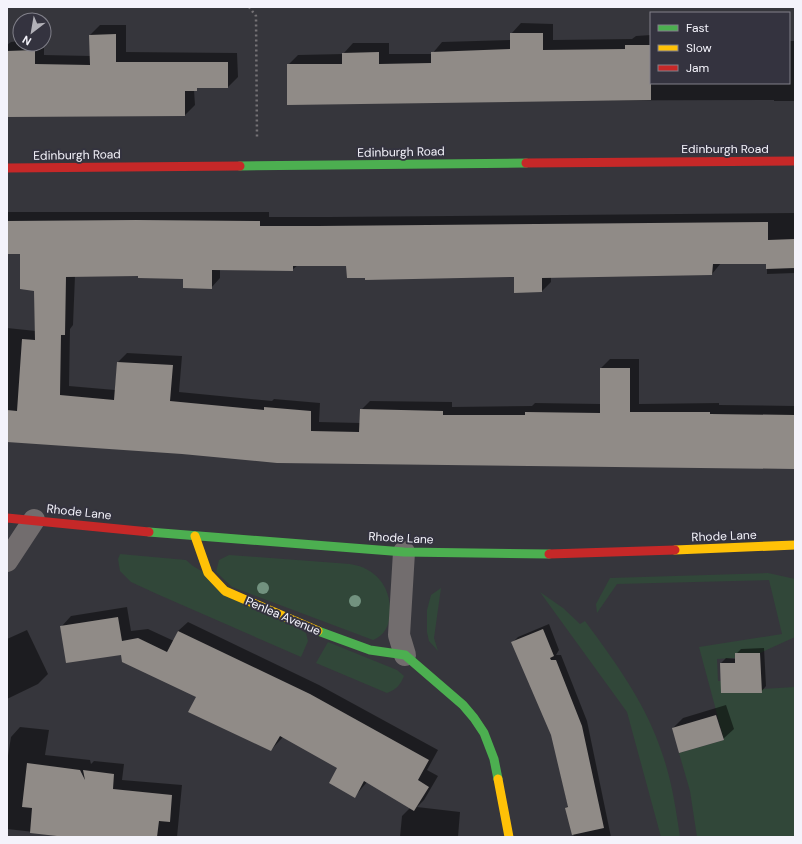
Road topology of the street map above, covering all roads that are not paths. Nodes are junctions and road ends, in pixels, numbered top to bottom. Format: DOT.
graph roads {
  1 [pos="795,161"];
  2 [pos="7,168"];
  3 [pos="7,518"];
  4 [pos="34,520"];
  5 [pos="195,536"];
  6 [pos="795,545"];
  7 [pos="404,552"];
  8 [pos="7,561"];
  9 [pos="405,656"];
  10 [pos="509,837"];
  1 -- 2 [label="street, Edinburgh Road"];
  3 -- 4 [label="street, Rhode Lane"];
  4 -- 5 [label="street, Rhode Lane"];
  4 -- 8 [label="street"];
  5 -- 7 [label="street, Rhode Lane"];
  5 -- 9 [label="street, Penlea Avenue"];
  6 -- 7 [label="street, Rhode Lane"];
  7 -- 9 [label="street"];
  9 -- 10 [label="street, Penlea Avenue"];
}
